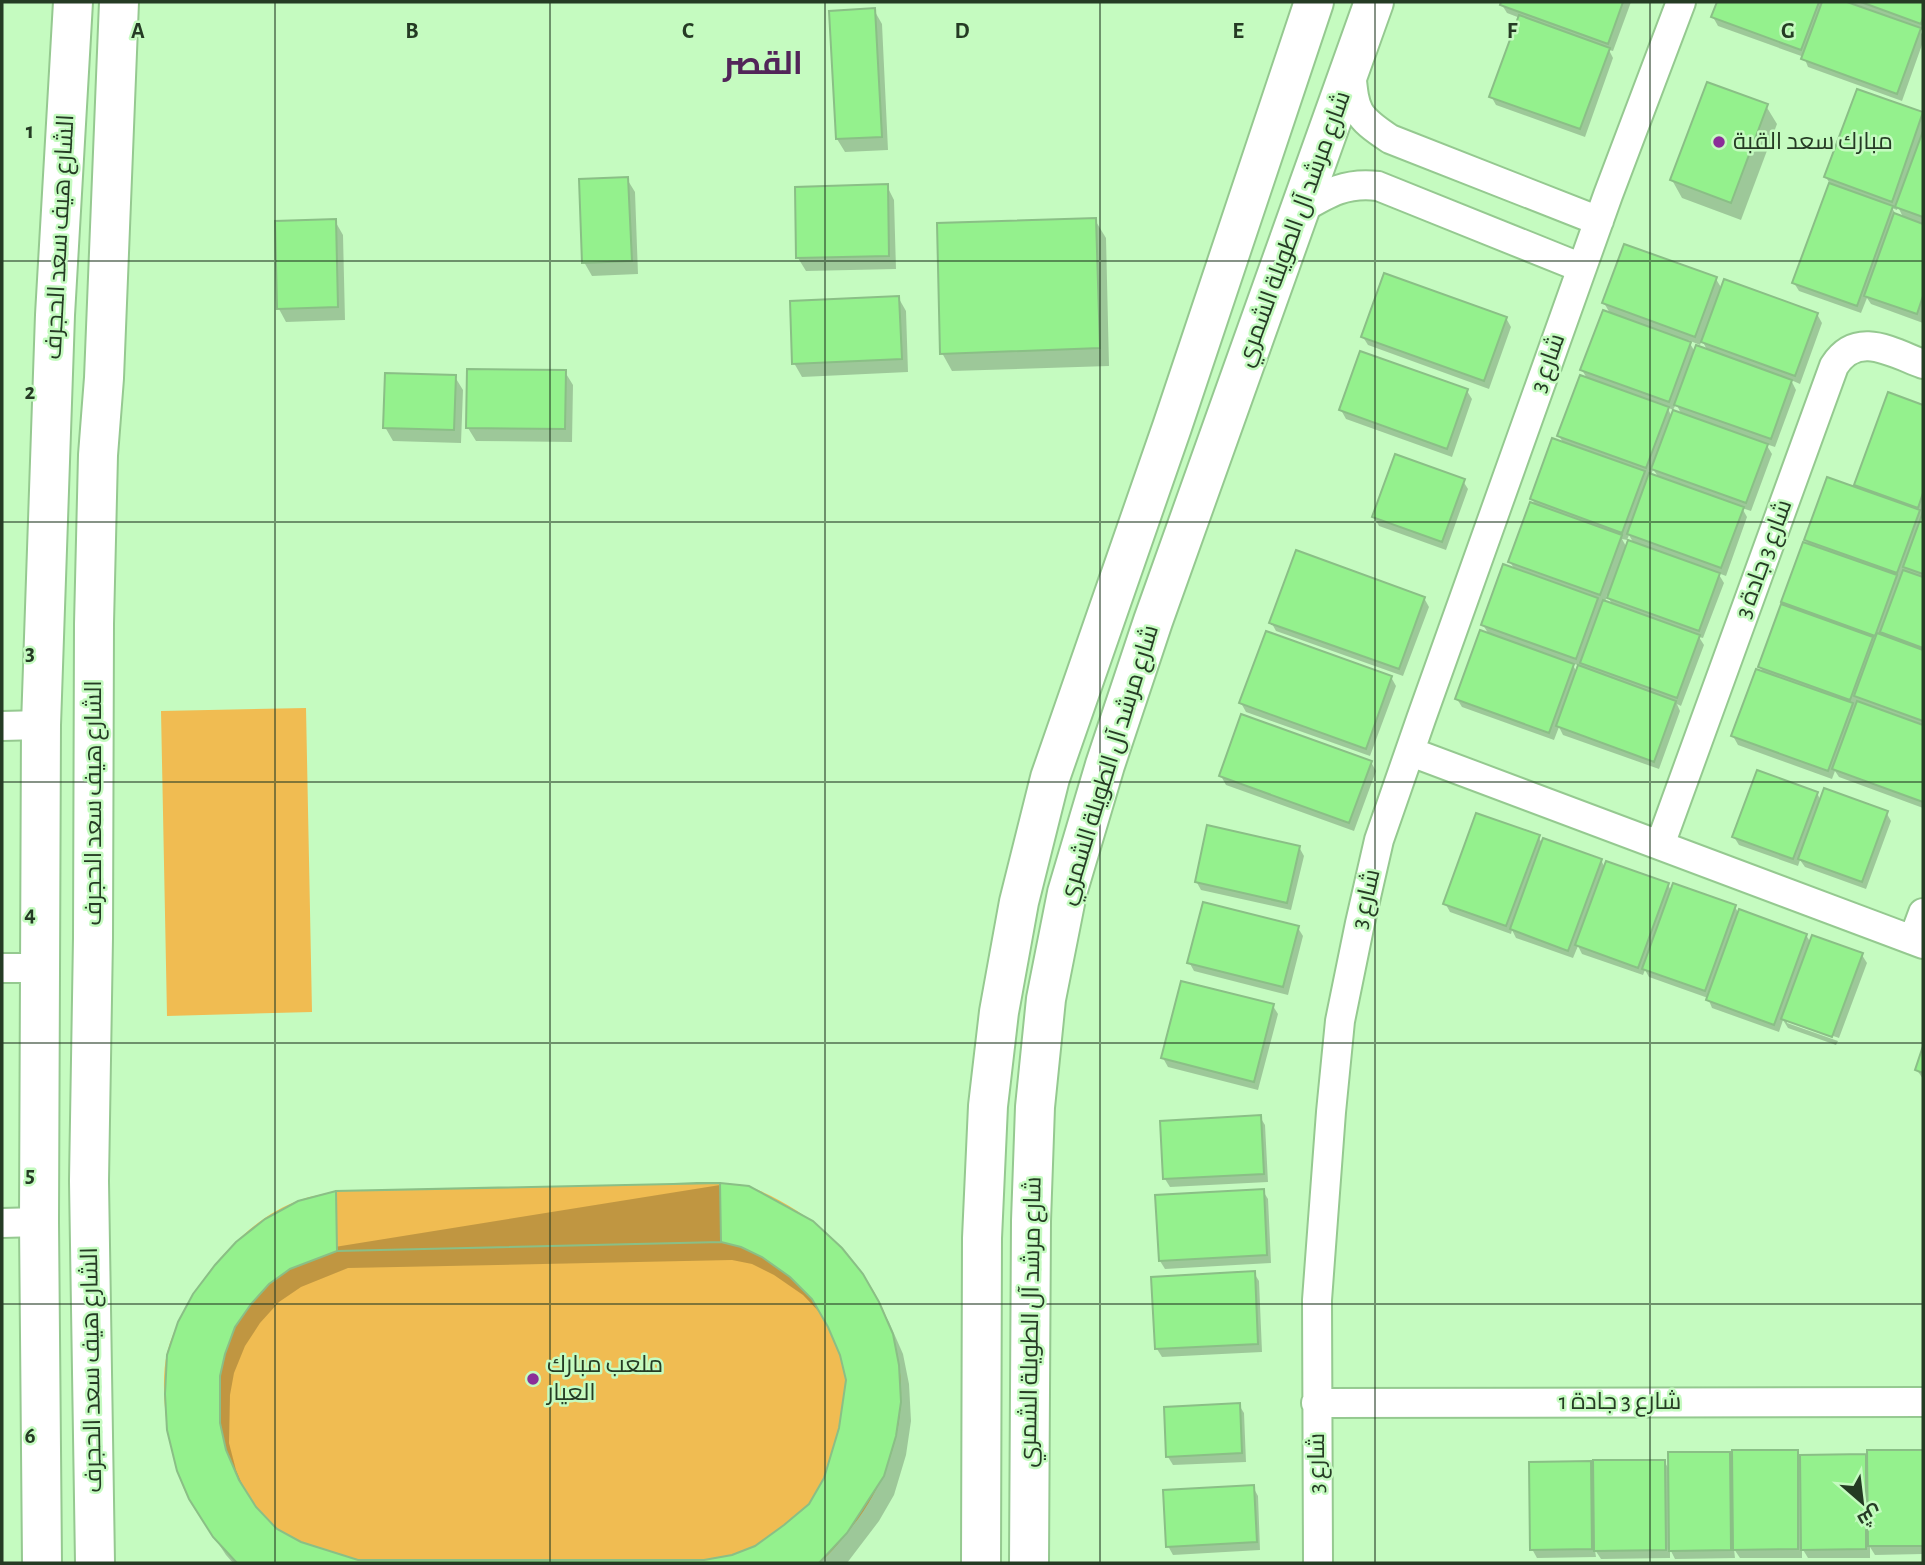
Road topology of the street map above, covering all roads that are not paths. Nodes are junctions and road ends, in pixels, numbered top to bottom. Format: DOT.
graph roads {
  1 [pos="73,2"];
  2 [pos="119,2"];
  3 [pos="1314,2"];
  4 [pos="1374,2"];
  5 [pos="1681,2"];
  6 [pos="1351,70"];
  7 [pos="1301,209"];
  8 [pos="1599,221"];
  9 [pos="1582,268"];
  10 [pos="106,314"];
  11 [pos="55,316"];
  12 [pos="1923,364"];
  13 [pos="53,371"];
  14 [pos="104,378"];
  15 [pos="1172,427"];
  16 [pos="1175,558"];
  17 [pos="41,725"];
  18 [pos="2,726"];
  19 [pos="1411,752"];
  20 [pos="1660,845"];
  21 [pos="1923,913"];
  22 [pos="1918,942"];
  23 [pos="2,968"];
  24 [pos="40,968"];
  25 [pos="20,1222"];
  26 [pos="1923,1402"];
  27 [pos="1316,1403"];
  28 [pos="982,1458"];
  29 [pos="1029,1550"];
  30 [pos="42,1563"];
  31 [pos="95,1563"];
  32 [pos="982,1563"];
  33 [pos="1318,1563"];
  1 -- 11 [label="main road, الشارع هيف سعد الحجرف"];
  2 -- 10 [label="main road, الشارع هيف سعد الحجرف"];
  3 -- 15 [label="main road, شارع مرشد آل الطويلة الشمري"];
  4 -- 6 [label="main road, شارع مرشد آل الطويلة الشمري"];
  5 -- 8 [label="street, شارع 3"];
  6 -- 7 [label="main road, شارع مرشد آل الطويلة الشمري"];
  6 -- 8 [label="street"];
  7 -- 9 [label="street"];
  7 -- 16 [label="main road, شارع مرشد آل الطويلة الشمري"];
  8 -- 9 [label="street, شارع 3"];
  9 -- 19 [label="street, شارع 3"];
  10 -- 11 [label="main road"];
  10 -- 14 [label="main road, الشارع هيف سعد الحجرف"];
  11 -- 13 [label="main road, الشارع هيف سعد الحجرف"];
  12 -- 20 [label="street, شارع 3 جادة 3"];
  13 -- 14 [label="main road"];
  13 -- 17 [label="main road, الشارع هيف سعد الحجرف"];
  14 -- 31 [label="main road, الشارع هيف سعد الحجرف"];
  15 -- 16 [label="main road"];
  15 -- 28 [label="main road, شارع مرشد آل الطويلة الشمري"];
  16 -- 29 [label="main road, شارع مرشد آل الطويلة الشمري"];
  17 -- 18 [label="street"];
  17 -- 24 [label="main road, الشارع هيف سعد الحجرف"];
  19 -- 20 [label="street"];
  19 -- 27 [label="street, شارع 3"];
  20 -- 22 [label="street"];
  21 -- 22 [label="street"];
  23 -- 24 [label="street"];
  24 -- 25 [label="main road, الشارع هيف سعد الحجرف"];
  25 -- 30 [label="main road, الشارع هيف سعد الحجرف"];
  26 -- 27 [label="street, شارع 3 جادة 1"];
  27 -- 33 [label="street, شارع 3"];
  28 -- 29 [label="main road"];
  28 -- 32 [label="main road, شارع مرشد آل الطويلة الشمري"];
}
